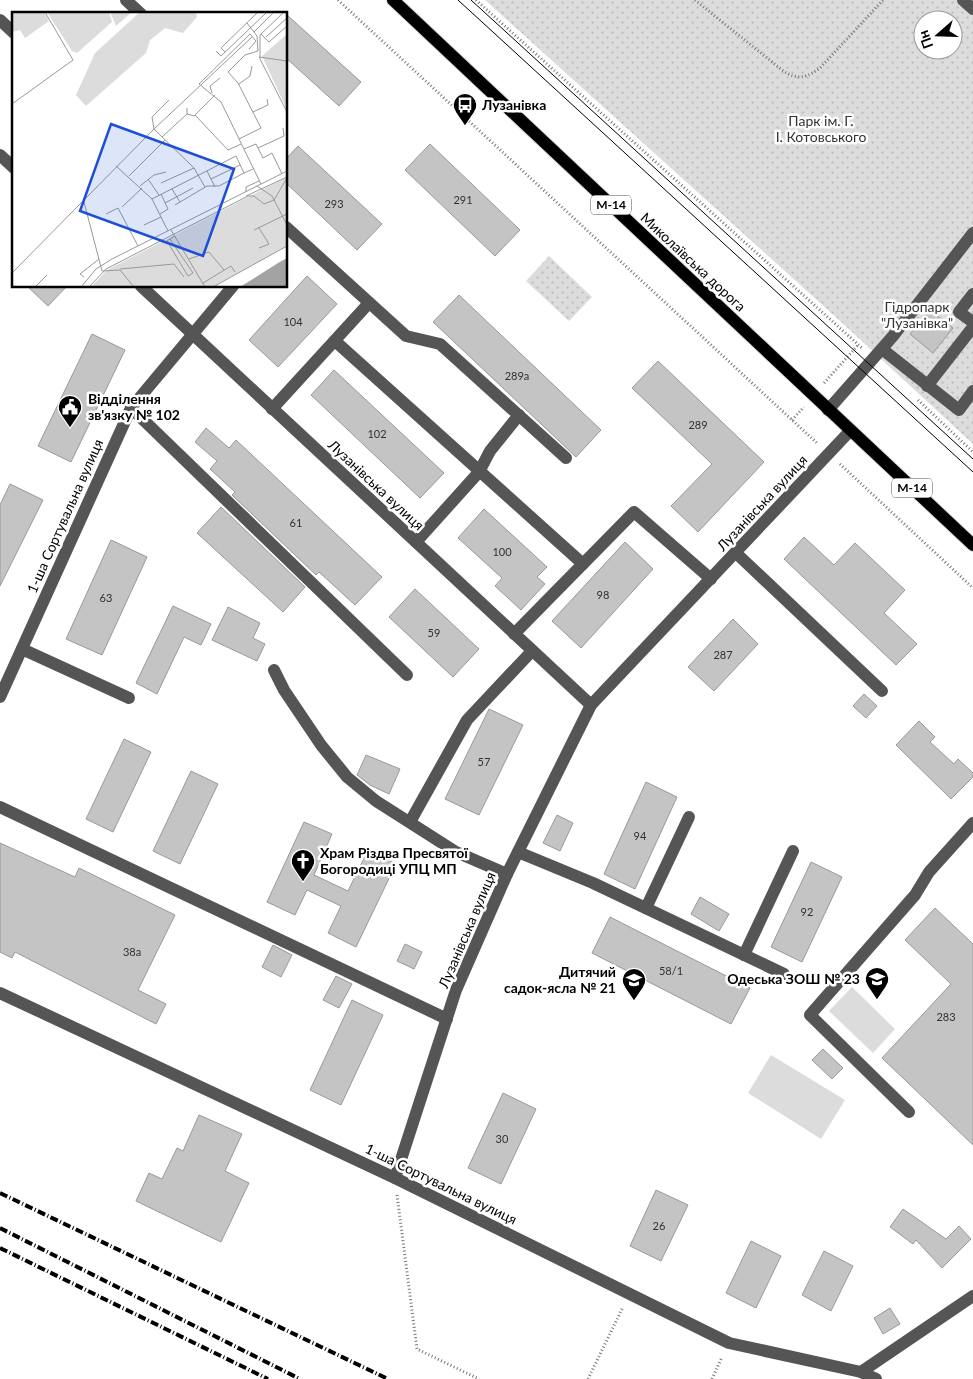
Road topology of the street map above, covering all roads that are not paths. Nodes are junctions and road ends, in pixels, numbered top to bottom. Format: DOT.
graph roads {
  1 [pos="126,0"];
  2 [pos="393,0"];
  3 [pos="963,0"];
  4 [pos="973,9"];
  5 [pos="139,12"];
  6 [pos="0,20"];
  7 [pos="12,31"];
  8 [pos="0,155"];
  9 [pos="12,166"];
  10 [pos="288,229"];
  11 [pos="973,233"];
  12 [pos="143,288"];
  13 [pos="231,288"];
  14 [pos="973,294"];
  15 [pos="370,303"];
  16 [pos="973,322"];
  17 [pos="973,326"];
  18 [pos="192,334"];
  19 [pos="335,341"];
  20 [pos="877,354"];
  21 [pos="927,386"];
  22 [pos="973,391"];
  23 [pos="131,408"];
  24 [pos="272,409"];
  25 [pos="828,410"];
  26 [pos="519,415"];
  27 [pos="850,431"];
  28 [pos="566,458"];
  29 [pos="479,472"];
  30 [pos="416,542"];
  31 [pos="973,545"];
  32 [pos="736,553"];
  33 [pos="583,564"];
  34 [pos="711,579"];
  35 [pos="514,634"];
  36 [pos="22,649"];
  37 [pos="532,651"];
  38 [pos="274,670"];
  39 [pos="407,675"];
  40 [pos="882,691"];
  41 [pos="0,697"];
  42 [pos="129,698"];
  43 [pos="592,705"];
  44 [pos="0,807"];
  45 [pos="689,817"];
  46 [pos="410,822"];
  47 [pos="973,823"];
  48 [pos="793,851"];
  49 [pos="518,852"];
  50 [pos="507,874"];
  51 [pos="646,908"];
  52 [pos="744,955"];
  53 [pos="784,974"];
  54 [pos="0,993"];
  55 [pos="447,1019"];
  56 [pos="909,1112"];
  57 [pos="395,1178"];
  58 [pos="973,1296"];
  59 [pos="861,1372"];
  60 [pos="876,1379"];
  1 -- 5 [label="street"];
  2 -- 25 [label="main road, Миколаївська дорога / М-14"];
  3 -- 4 [label="street"];
  6 -- 7 [label="street"];
  8 -- 9 [label="street"];
  10 -- 15 [label="street"];
  11 -- 20 [label="street"];
  12 -- 18 [label="street, Лузанівська вулиця"];
  13 -- 18 [label="street, 1-ша Сортувальна вулиця"];
  14 -- 16 [label="street"];
  15 -- 19 [label="street"];
  15 -- 26 [label="street"];
  17 -- 21 [label="street"];
  18 -- 23 [label="street, 1-ша Сортувальна вулиця"];
  18 -- 24 [label="street, Лузанівська вулиця"];
  19 -- 24 [label="street"];
  19 -- 29 [label="street"];
  20 -- 21 [label="street"];
  20 -- 25 [label="street"];
  21 -- 22 [label="street"];
  23 -- 36 [label="street, 1-ша Сортувальна вулиця"];
  23 -- 39 [label="street"];
  24 -- 30 [label="street, Лузанівська вулиця"];
  25 -- 27 [label="main road, Миколаївська дорога / М-14"];
  26 -- 28 [label="street"];
  26 -- 29 [label="street"];
  27 -- 31 [label="main road, Миколаївська дорога / М-14"];
  27 -- 32 [label="street, Лузанівська вулиця"];
  29 -- 30 [label="street"];
  29 -- 33 [label="street"];
  30 -- 35 [label="street, Лузанівська вулиця"];
  32 -- 34 [label="street, Лузанівська вулиця"];
  32 -- 40 [label="street"];
  33 -- 34 [label="street"];
  33 -- 35 [label="street"];
  34 -- 43 [label="street, Лузанівська вулиця"];
  35 -- 37 [label="street, Лузанівська вулиця"];
  36 -- 41 [label="street, 1-ша Сортувальна вулиця"];
  36 -- 42 [label="street"];
  37 -- 43 [label="street, Лузанівська вулиця"];
  37 -- 46 [label="street"];
  38 -- 46 [label="street"];
  43 -- 49 [label="street, Лузанівська вулиця"];
  44 -- 55 [label="street"];
  45 -- 51 [label="street"];
  46 -- 50 [label="street"];
  47 -- 56 [label="street"];
  48 -- 52 [label="street"];
  49 -- 50 [label="street, Лузанівська вулиця"];
  49 -- 51 [label="street"];
  50 -- 55 [label="street, Лузанівська вулиця"];
  51 -- 52 [label="street"];
  52 -- 53 [label="street"];
  54 -- 57 [label="street, 1-ша Сортувальна вулиця"];
  55 -- 57 [label="street, Лузанівська вулиця"];
  57 -- 59 [label="street, 1-ша Сортувальна вулиця"];
  58 -- 59 [label="street"];
  59 -- 60 [label="street, 1-ша Сортувальна вулиця"];
}
